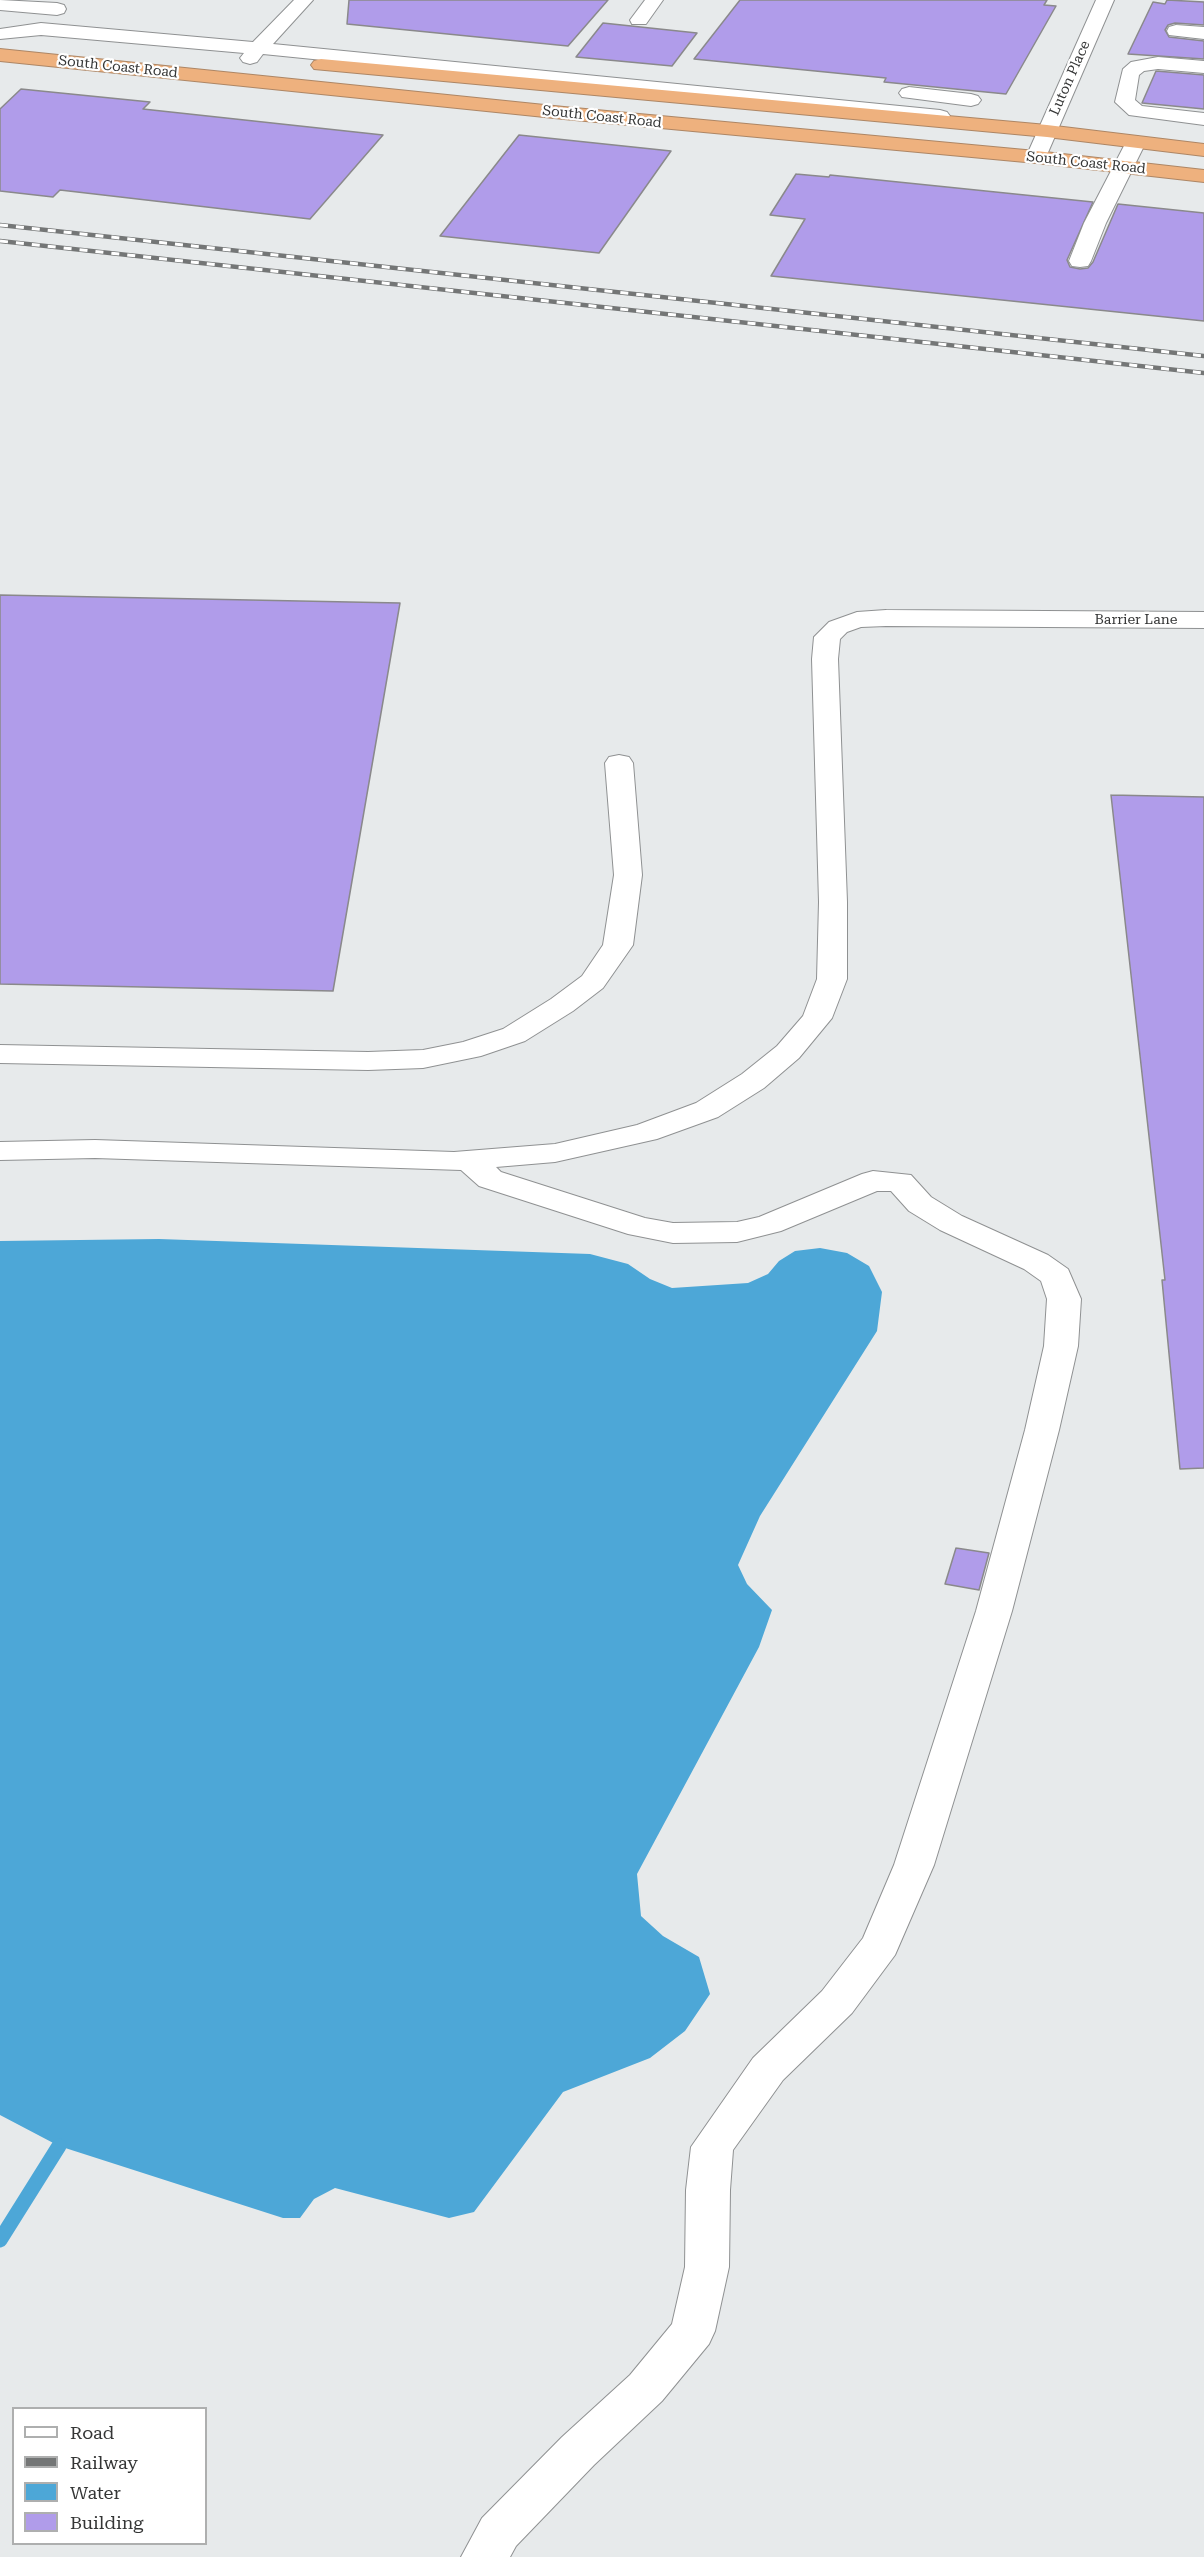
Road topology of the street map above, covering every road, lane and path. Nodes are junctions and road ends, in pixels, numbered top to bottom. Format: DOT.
graph roads {
  1 [pos="304,0"];
  2 [pos="654,0"];
  3 [pos="1105,0"];
  4 [pos="0,4"];
  5 [pos="62,4"];
  6 [pos="639,21"];
  7 [pos="33,30"];
  8 [pos="1176,31"];
  9 [pos="1204,33"];
  10 [pos="2,34"];
  11 [pos="254,53"];
  12 [pos="0,55"];
  13 [pos="1204,67"];
  14 [pos="737,76"];
  15 [pos="584,90"];
  16 [pos="708,91"];
  17 [pos="894,91"];
  18 [pos="971,100"];
  19 [pos="564,113"];
  20 [pos="1204,118"];
  21 [pos="1048,129"];
  22 [pos="1136,142"];
  23 [pos="1204,150"];
  24 [pos="1036,157"];
  25 [pos="1122,167"];
  26 [pos="1204,176"];
  27 [pos="1080,261"];
  28 [pos="1204,620"];
  29 [pos="619,764"];
  30 [pos="0,1054"];
  31 [pos="0,1151"];
  32 [pos="469,1160"];
  33 [pos="485,2557"];
  1 -- 11 [label="street"];
  2 -- 6 [label="street"];
  3 -- 21 [label="street, Luton Place"];
  4 -- 5 [label="street"];
  5 -- 7 [label="street"];
  7 -- 10 [label="street"];
  7 -- 11 [label="street"];
  8 -- 9 [label="street"];
  10 -- 11 [label="highway, South Coast Road"];
  11 -- 15 [label="highway, South Coast Road"];
  11 -- 16 [label="street"];
  12 -- 19 [label="highway, South Coast Road"];
  13 -- 20 [label="street"];
  14 -- 16 [label="street"];
  15 -- 19 [label="highway"];
  15 -- 21 [label="highway, South Coast Road"];
  16 -- 21 [label="street"];
  17 -- 18 [label="street"];
  19 -- 24 [label="highway, South Coast Road"];
  21 -- 22 [label="highway, South Coast Road"];
  21 -- 24 [label="street, Luton Place"];
  22 -- 23 [label="highway, South Coast Road"];
  22 -- 25 [label="street"];
  24 -- 25 [label="highway, South Coast Road"];
  25 -- 26 [label="highway, South Coast Road"];
  25 -- 27 [label="street"];
  28 -- 32 [label="street, Barrier Lane"];
  29 -- 30 [label="street"];
  31 -- 32 [label="street, Barrier Lane"];
  32 -- 33 [label="street"];
}
